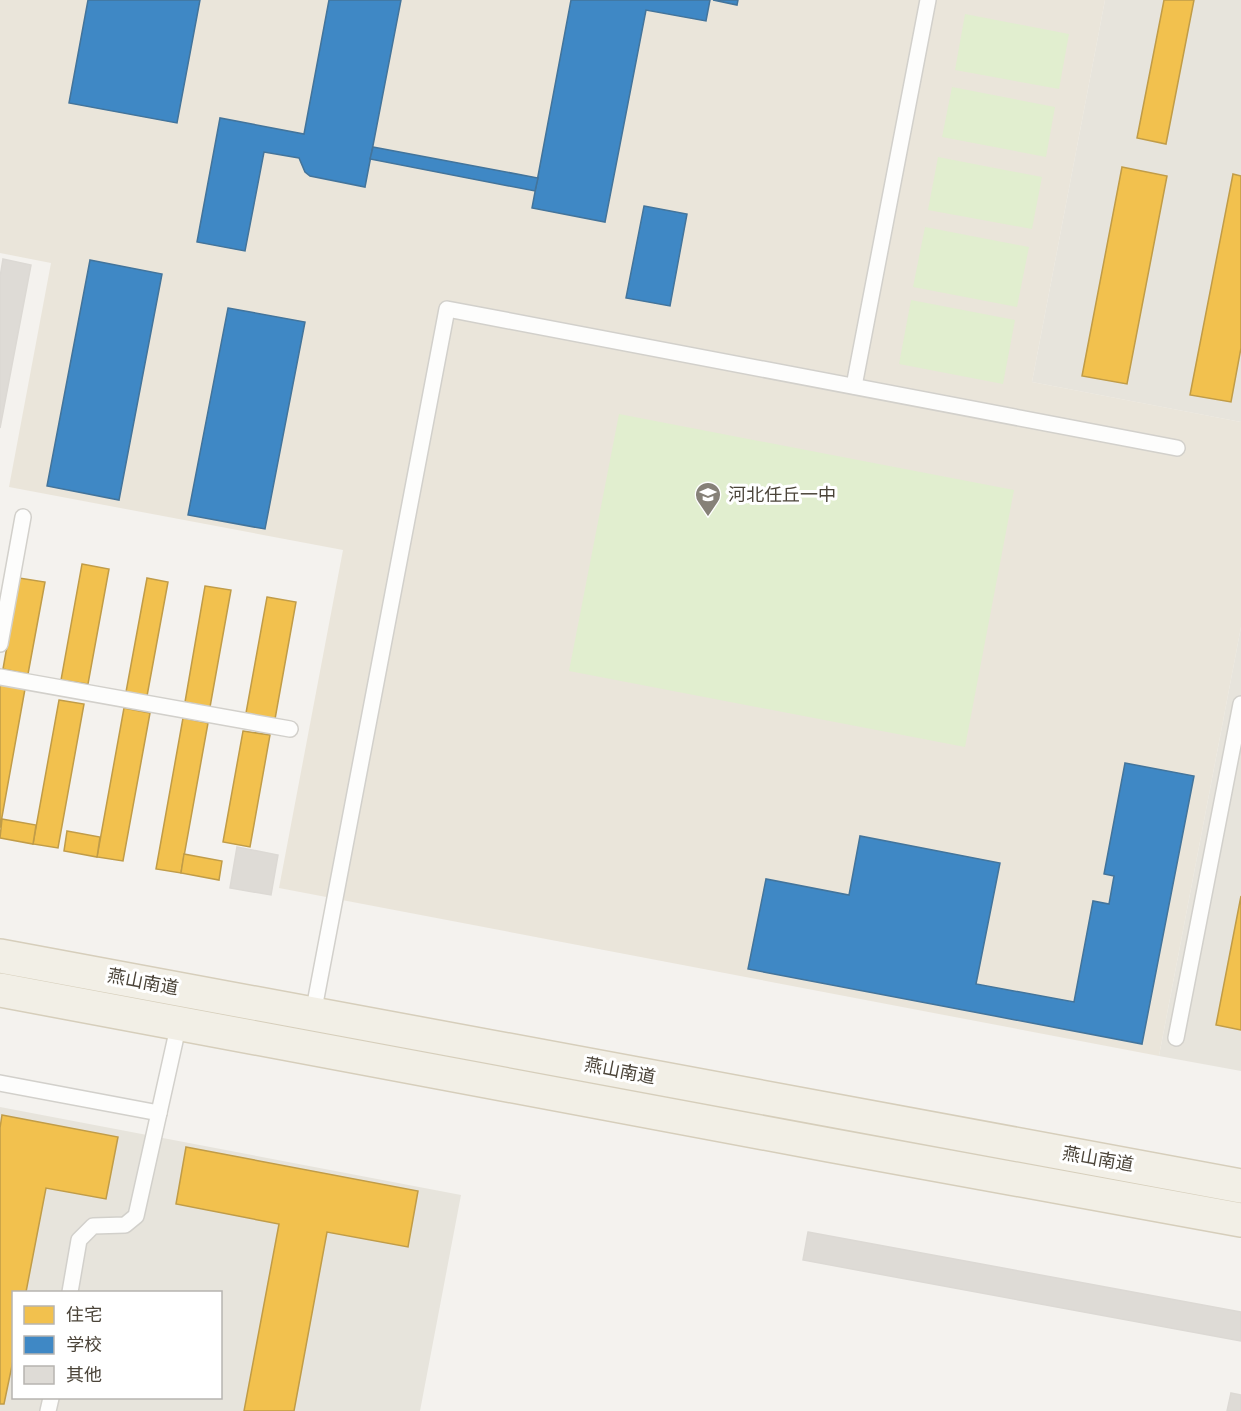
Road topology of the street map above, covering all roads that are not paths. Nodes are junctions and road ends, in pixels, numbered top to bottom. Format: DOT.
graph roads {
  1 [pos="928,0"];
  2 [pos="855,386"];
  3 [pos="1177,448"];
  4 [pos="23,517"];
  5 [pos="0,644"];
  6 [pos="0,677"];
  7 [pos="1241,704"];
  8 [pos="290,729"];
  9 [pos="0,956"];
  10 [pos="0,990"];
  11 [pos="313,1014"];
  12 [pos="179,1023"];
  13 [pos="1176,1038"];
  14 [pos="0,1083"];
  15 [pos="159,1113"];
  16 [pos="1241,1185"];
  17 [pos="1241,1220"];
  18 [pos="70,1291"];
  1 -- 2 [label="lane"];
  2 -- 3 [label="lane"];
  2 -- 11 [label="lane"];
  4 -- 5 [label="lane"];
  6 -- 8 [label="lane"];
  7 -- 13 [label="lane"];
  9 -- 11 [label="main road, 燕山南道"];
  10 -- 12 [label="main road, 燕山南道"];
  11 -- 16 [label="main road, 燕山南道"];
  12 -- 15 [label="lane"];
  12 -- 17 [label="main road, 燕山南道"];
  14 -- 15 [label="lane"];
  15 -- 18 [label="lane"];
}
